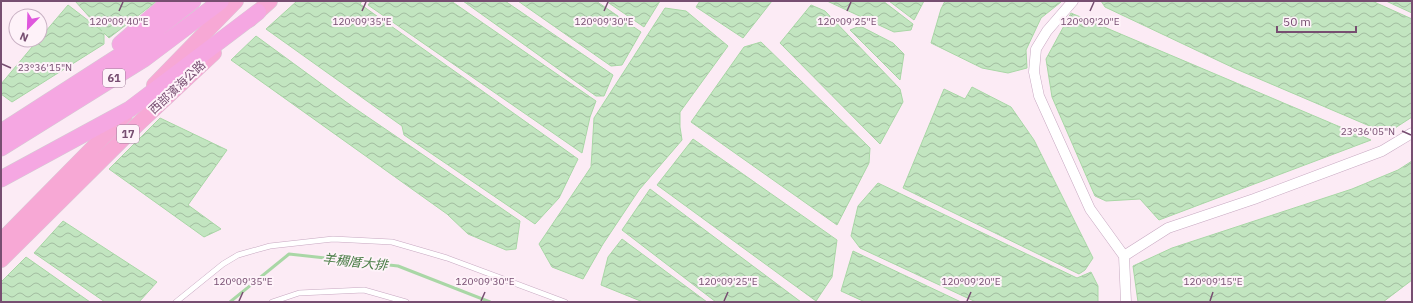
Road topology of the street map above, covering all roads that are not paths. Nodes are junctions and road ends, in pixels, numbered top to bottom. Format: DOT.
graph roads {
  1 [pos="170,1"];
  2 [pos="193,1"];
  3 [pos="221,1"];
  4 [pos="236,1"];
  5 [pos="270,1"];
  6 [pos="1073,1"];
  7 [pos="256,6"];
  8 [pos="130,109"];
  9 [pos="1,123"];
  10 [pos="1,132"];
  11 [pos="1412,133"];
  12 [pos="1,148"];
  13 [pos="1,179"];
  14 [pos="1,241"];
  15 [pos="1124,256"];
  16 [pos="1,260"];
  17 [pos="176,302"];
  18 [pos="272,302"];
  19 [pos="406,302"];
  20 [pos="564,302"];
  21 [pos="1126,302"];
  1 -- 9 [label="highway"];
  2 -- 10 [label="highway, 61"];
  3 -- 12 [label="highway, 61"];
  4 -- 8 [label="main road, 西部濱海公路 / 17"];
  5 -- 7 [label="main road, 西部濱海公路 / 17"];
  6 -- 15 [label="street"];
  7 -- 8 [label="highway"];
  7 -- 16 [label="main road, 西部濱海公路 / 17"];
  8 -- 13 [label="highway"];
  8 -- 14 [label="main road, 西部濱海公路 / 17"];
  11 -- 15 [label="street"];
  15 -- 21 [label="street"];
  17 -- 20 [label="lane"];
  18 -- 19 [label="lane"];
}
